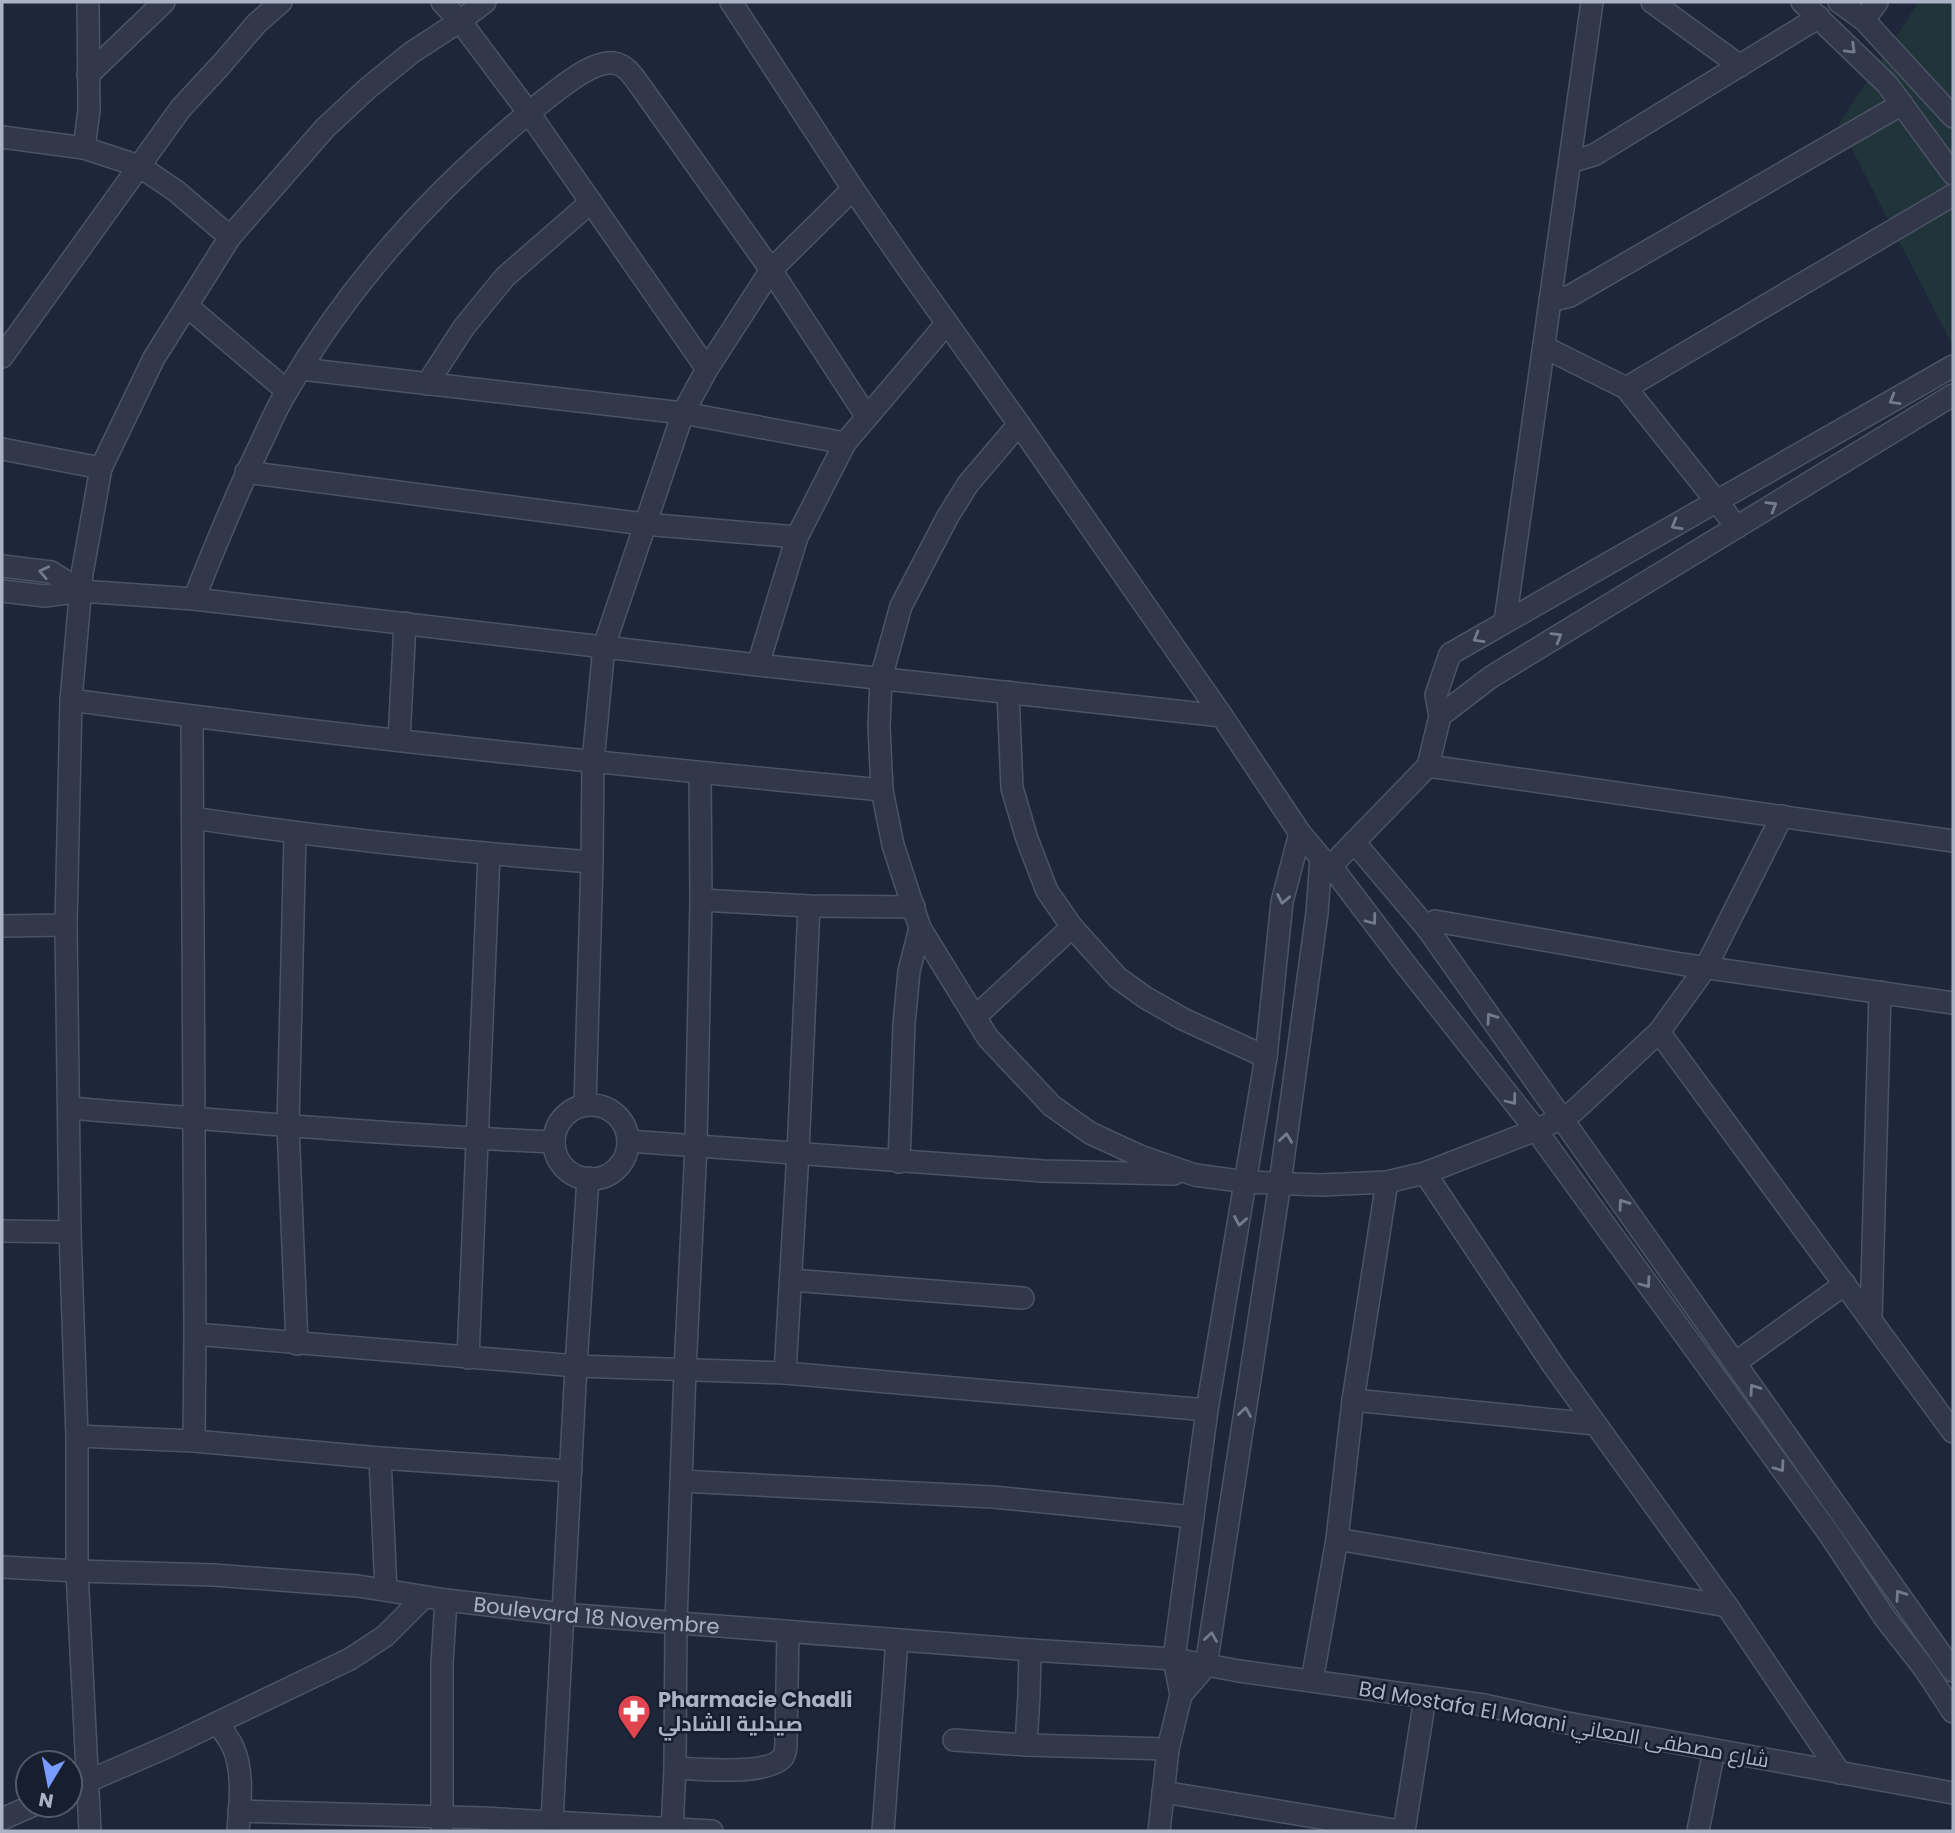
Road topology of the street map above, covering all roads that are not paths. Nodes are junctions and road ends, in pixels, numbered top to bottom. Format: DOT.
graph roads {
  1 [pos="88,2"];
  2 [pos="164,2"];
  3 [pos="281,2"];
  4 [pos="442,2"];
  5 [pos="485,2"];
  6 [pos="731,2"];
  7 [pos="1592,2"];
  8 [pos="1651,2"];
  9 [pos="1802,2"];
  10 [pos="1839,2"];
  11 [pos="1877,2"];
  12 [pos="1819,18"];
  13 [pos="1864,20"];
  14 [pos="460,21"];
  15 [pos="1740,66"];
  16 [pos="88,75"];
  17 [pos="1902,104"];
  18 [pos="529,113"];
  19 [pos="1953,117"];
  20 [pos="2,137"];
  21 [pos="84,148"];
  22 [pos="1570,162"];
  23 [pos="139,166"];
  24 [pos="1953,174"];
  25 [pos="853,190"];
  26 [pos="1953,195"];
  27 [pos="591,202"];
  28 [pos="230,237"];
  29 [pos="771,270"];
  30 [pos="1550,301"];
  31 [pos="187,306"];
  32 [pos="947,323"];
  33 [pos="1544,347"];
  34 [pos="2,357"];
  35 [pos="1953,366"];
  36 [pos="301,369"];
  37 [pos="706,369"];
  38 [pos="427,384"];
  39 [pos="1626,388"];
  40 [pos="286,391"];
  41 [pos="1953,395"];
  42 [pos="682,413"];
  43 [pos="867,417"];
  44 [pos="1019,424"];
  45 [pos="845,443"];
  46 [pos="2,449"];
  47 [pos="102,468"];
  48 [pos="246,472"];
  49 [pos="1717,501"];
  50 [pos="644,524"];
  51 [pos="1737,527"];
  52 [pos="797,537"];
  53 [pos="2,566"];
  54 [pos="81,591"];
  55 [pos="2,592"];
  56 [pos="194,599"];
  57 [pos="1505,622"];
  58 [pos="405,623"];
  59 [pos="604,646"];
  60 [pos="758,665"];
  61 [pos="881,678"];
  62 [pos="1008,692"];
  63 [pos="71,700"];
  64 [pos="1222,716"];
  65 [pos="1440,716"];
  66 [pos="192,717"];
  67 [pos="399,740"];
  68 [pos="593,762"];
  69 [pos="1428,765"];
  70 [pos="700,773"];
  71 [pos="882,790"];
  72 [pos="1782,816"];
  73 [pos="193,818"];
  74 [pos="1300,833"];
  75 [pos="295,834"];
  76 [pos="1953,841"];
  77 [pos="1354,842"];
  78 [pos="489,854"];
  79 [pos="592,862"];
  80 [pos="1326,862"];
  81 [pos="701,900"];
  82 [pos="809,906"];
  83 [pos="914,907"];
  84 [pos="66,925"];
  85 [pos="2,926"];
  86 [pos="1072,927"];
  87 [pos="920,928"];
  88 [pos="1427,928"];
  89 [pos="1706,967"];
  90 [pos="1880,992"];
  91 [pos="1953,1003"];
  92 [pos="975,1017"];
  93 [pos="1659,1032"];
  94 [pos="1266,1057"];
  95 [pos="585,1105"];
  96 [pos="69,1108"];
  97 [pos="194,1118"];
  98 [pos="1562,1118"];
  99 [pos="288,1126"];
  100 [pos="1536,1130"];
  101 [pos="478,1139"];
  102 [pos="628,1141"];
  103 [pos="554,1142"];
  104 [pos="695,1146"];
  105 [pos="798,1152"];
  106 [pos="900,1162"];
  107 [pos="1424,1173"];
  108 [pos="1195,1175"];
  109 [pos="588,1178"];
  110 [pos="1247,1182"];
  111 [pos="1387,1182"];
  112 [pos="1280,1183"];
  113 [pos="2,1231"];
  114 [pos="70,1232"];
  115 [pos="791,1280"];
  116 [pos="1845,1284"];
  117 [pos="1023,1298"];
  118 [pos="1871,1319"];
  119 [pos="195,1334"];
  120 [pos="297,1344"];
  121 [pos="468,1358"];
  122 [pos="1735,1363"];
  123 [pos="576,1366"];
  124 [pos="685,1370"];
  125 [pos="785,1373"];
  126 [pos="1353,1400"];
  127 [pos="1208,1410"];
  128 [pos="1595,1424"];
  129 [pos="1953,1432"];
  130 [pos="77,1436"];
  131 [pos="194,1441"];
  132 [pos="380,1458"];
  133 [pos="571,1471"];
  134 [pos="681,1481"];
  135 [pos="1193,1517"];
  136 [pos="1337,1539"];
  137 [pos="2,1567"];
  138 [pos="77,1571"];
  139 [pos="386,1590"];
  140 [pos="424,1597"];
  141 [pos="446,1600"];
  142 [pos="1727,1606"];
  143 [pos="563,1614"];
  144 [pos="676,1623"];
  145 [pos="788,1632"];
  146 [pos="1929,1637"];
  147 [pos="897,1640"];
  148 [pos="1030,1650"];
  149 [pos="1910,1651"];
  150 [pos="1174,1659"];
  151 [pos="1950,1659"];
  152 [pos="1206,1666"];
  153 [pos="1311,1681"];
  154 [pos="1181,1695"];
  155 [pos="1425,1698"];
  156 [pos="1953,1712"];
  157 [pos="217,1723"];
  158 [pos="954,1740"];
  159 [pos="1026,1745"];
  160 [pos="79,1749"];
  161 [pos="1168,1749"];
  162 [pos="1714,1750"];
  163 [pos="675,1769"];
  164 [pos="1840,1773"];
  165 [pos="84,1783"];
  166 [pos="1163,1793"];
  167 [pos="1953,1793"];
  168 [pos="84,1806"];
  169 [pos="239,1821"];
  170 [pos="552,1821"];
  171 [pos="442,1825"];
  172 [pos="672,1830"];
  173 [pos="90,1831"];
  174 [pos="712,1831"];
  175 [pos="883,1831"];
  176 [pos="1159,1831"];
  177 [pos="1402,1831"];
  178 [pos="1698,1831"];
  1 -- 16 [label="street"];
  2 -- 16 [label="street"];
  3 -- 23 [label="street"];
  4 -- 14 [label="street"];
  5 -- 14 [label="street"];
  6 -- 25 [label="street"];
  7 -- 22 [label="street"];
  8 -- 15 [label="street"];
  9 -- 12 [label="street"];
  10 -- 13 [label="street"];
  11 -- 13 [label="street"];
  12 -- 15 [label="street"];
  12 -- 17 [label="street, one-way"];
  13 -- 19 [label="street"];
  14 -- 18 [label="street"];
  14 -- 28 [label="street"];
  15 -- 22 [label="street"];
  16 -- 21 [label="street"];
  17 -- 24 [label="street"];
  17 -- 30 [label="street"];
  18 -- 27 [label="street"];
  18 -- 29 [label="street"];
  18 -- 36 [label="street"];
  20 -- 21 [label="street"];
  21 -- 23 [label="street"];
  22 -- 30 [label="street"];
  23 -- 28 [label="street"];
  23 -- 34 [label="street"];
  25 -- 29 [label="street"];
  25 -- 32 [label="street"];
  26 -- 39 [label="street"];
  27 -- 37 [label="street"];
  27 -- 38 [label="street"];
  28 -- 31 [label="street"];
  29 -- 37 [label="street"];
  29 -- 43 [label="street"];
  30 -- 33 [label="street"];
  31 -- 40 [label="street"];
  31 -- 47 [label="street"];
  32 -- 43 [label="street"];
  32 -- 44 [label="street"];
  33 -- 39 [label="street"];
  33 -- 57 [label="street"];
  35 -- 49 [label="street, one-way"];
  36 -- 38 [label="street"];
  36 -- 40 [label="street"];
  37 -- 42 [label="street"];
  38 -- 42 [label="street"];
  39 -- 49 [label="street"];
  40 -- 48 [label="street"];
  51 -- 41 [label="street, one-way"];
  42 -- 45 [label="street"];
  42 -- 50 [label="street"];
  43 -- 45 [label="street"];
  44 -- 61 [label="street"];
  44 -- 64 [label="street"];
  45 -- 52 [label="street"];
  46 -- 47 [label="street"];
  47 -- 54 [label="street"];
  48 -- 50 [label="street"];
  48 -- 56 [label="street"];
  49 -- 51 [label="street"];
  49 -- 57 [label="street, one-way"];
  50 -- 52 [label="street"];
  50 -- 59 [label="street"];
  65 -- 51 [label="street, one-way"];
  52 -- 60 [label="street"];
  54 -- 53 [label="street, one-way"];
  54 -- 55 [label="street"];
  54 -- 56 [label="street"];
  54 -- 63 [label="street"];
  56 -- 58 [label="street"];
  57 -- 65 [label="street, one-way"];
  58 -- 59 [label="street"];
  58 -- 67 [label="street"];
  59 -- 60 [label="street"];
  59 -- 68 [label="street"];
  60 -- 61 [label="street"];
  61 -- 62 [label="street"];
  61 -- 71 [label="street"];
  62 -- 64 [label="street"];
  62 -- 86 [label="street"];
  63 -- 66 [label="street"];
  63 -- 84 [label="street"];
  64 -- 74 [label="street"];
  65 -- 69 [label="street"];
  66 -- 67 [label="street"];
  66 -- 73 [label="street"];
  67 -- 68 [label="street"];
  68 -- 70 [label="street"];
  68 -- 79 [label="street"];
  69 -- 72 [label="street"];
  69 -- 77 [label="street"];
  70 -- 71 [label="street"];
  70 -- 81 [label="street"];
  71 -- 83 [label="street"];
  72 -- 76 [label="street"];
  72 -- 89 [label="street"];
  73 -- 75 [label="street"];
  73 -- 97 [label="street"];
  74 -- 80 [label="street"];
  74 -- 94 [label="street, one-way"];
  75 -- 78 [label="street"];
  75 -- 99 [label="street"];
  77 -- 80 [label="street"];
  77 -- 88 [label="street"];
  78 -- 79 [label="street"];
  78 -- 101 [label="street"];
  79 -- 95 [label="street"];
  80 -- 100 [label="street, one-way"];
  112 -- 80 [label="street, one-way"];
  81 -- 82 [label="street"];
  81 -- 104 [label="street"];
  82 -- 83 [label="street"];
  82 -- 105 [label="street"];
  83 -- 87 [label="street"];
  84 -- 85 [label="street"];
  84 -- 96 [label="street"];
  86 -- 92 [label="street"];
  86 -- 94 [label="street"];
  87 -- 92 [label="street"];
  87 -- 106 [label="street"];
  88 -- 89 [label="street"];
  98 -- 88 [label="street, one-way"];
  89 -- 90 [label="street"];
  89 -- 93 [label="street"];
  90 -- 91 [label="street"];
  90 -- 118 [label="street"];
  92 -- 108 [label="street"];
  93 -- 98 [label="street"];
  93 -- 116 [label="street"];
  94 -- 110 [label="street"];
  95 -- 102 [label="street"];
  95 -- 103 [label="street"];
  96 -- 97 [label="street"];
  96 -- 114 [label="street"];
  97 -- 99 [label="street"];
  97 -- 119 [label="street"];
  98 -- 100 [label="street"];
  122 -- 98 [label="street, one-way"];
  99 -- 101 [label="street"];
  99 -- 120 [label="street"];
  100 -- 107 [label="street"];
  100 -- 149 [label="street, one-way"];
  101 -- 103 [label="street"];
  101 -- 121 [label="street"];
  102 -- 104 [label="street"];
  102 -- 109 [label="street"];
  103 -- 109 [label="street"];
  104 -- 105 [label="street"];
  104 -- 124 [label="street"];
  105 -- 106 [label="street"];
  105 -- 115 [label="street"];
  106 -- 108 [label="street"];
  107 -- 111 [label="street"];
  107 -- 128 [label="street"];
  108 -- 110 [label="street"];
  109 -- 123 [label="street"];
  110 -- 112 [label="street"];
  110 -- 127 [label="street, one-way"];
  111 -- 112 [label="street"];
  111 -- 126 [label="street"];
  152 -- 112 [label="street, one-way"];
  113 -- 114 [label="street"];
  114 -- 130 [label="street"];
  115 -- 117 [label="street"];
  115 -- 125 [label="street"];
  116 -- 118 [label="street"];
  116 -- 122 [label="street"];
  118 -- 129 [label="street"];
  119 -- 120 [label="street"];
  119 -- 131 [label="street"];
  120 -- 121 [label="street"];
  121 -- 123 [label="street"];
  146 -- 122 [label="street, one-way"];
  123 -- 124 [label="street"];
  123 -- 133 [label="street"];
  124 -- 125 [label="street"];
  124 -- 134 [label="street"];
  125 -- 127 [label="street"];
  126 -- 128 [label="street"];
  126 -- 136 [label="street"];
  127 -- 135 [label="street"];
  128 -- 142 [label="street"];
  130 -- 131 [label="street"];
  130 -- 138 [label="street"];
  131 -- 132 [label="street"];
  132 -- 133 [label="street"];
  132 -- 139 [label="street"];
  133 -- 143 [label="street"];
  134 -- 135 [label="street"];
  134 -- 144 [label="street"];
  135 -- 150 [label="street"];
  136 -- 142 [label="street"];
  136 -- 153 [label="street"];
  137 -- 138 [label="street, Boulevard 18 Novembre"];
  138 -- 139 [label="street, Boulevard 18 Novembre"];
  138 -- 160 [label="street"];
  139 -- 140 [label="street, Boulevard 18 Novembre"];
  140 -- 141 [label="street, Boulevard 18 Novembre"];
  140 -- 157 [label="street"];
  141 -- 143 [label="street, Boulevard 18 Novembre"];
  141 -- 171 [label="street"];
  142 -- 164 [label="street"];
  143 -- 144 [label="street, Boulevard 18 Novembre"];
  143 -- 170 [label="street"];
  144 -- 145 [label="street, Boulevard 18 Novembre"];
  144 -- 163 [label="street"];
  145 -- 147 [label="street, Boulevard 18 Novembre"];
  145 -- 163 [label="street"];
  146 -- 149 [label="street"];
  146 -- 151 [label="street"];
  147 -- 148 [label="street, Boulevard 18 Novembre"];
  147 -- 175 [label="street"];
  148 -- 150 [label="street, Boulevard 18 Novembre"];
  148 -- 159 [label="street"];
  149 -- 156 [label="street"];
  150 -- 152 [label="street, Bd Mostafa El Maani شارع مصطفى المعاني"];
  150 -- 154 [label="street"];
  152 -- 153 [label="street, Bd Mostafa El Maani شارع مصطفى المعاني"];
  152 -- 154 [label="street"];
  153 -- 155 [label="street, Bd Mostafa El Maani شارع مصطفى المعاني"];
  154 -- 161 [label="street"];
  155 -- 162 [label="street, Bd Mostafa El Maani شارع مصطفى المعاني"];
  155 -- 177 [label="street"];
  157 -- 165 [label="street"];
  157 -- 169 [label="street"];
  158 -- 159 [label="street"];
  159 -- 161 [label="street"];
  161 -- 166 [label="street"];
  162 -- 164 [label="street, Bd Mostafa El Maani شارع مصطفى المعاني"];
  162 -- 178 [label="street"];
  163 -- 172 [label="street"];
  164 -- 167 [label="street, Bd Mostafa El Maani شارع مصطفى المعاني"];
  166 -- 176 [label="street"];
  166 -- 177 [label="street"];
  168 -- 173 [label="street"];
  169 -- 171 [label="street"];
  170 -- 171 [label="street"];
  170 -- 172 [label="street"];
  172 -- 174 [label="street"];
}
